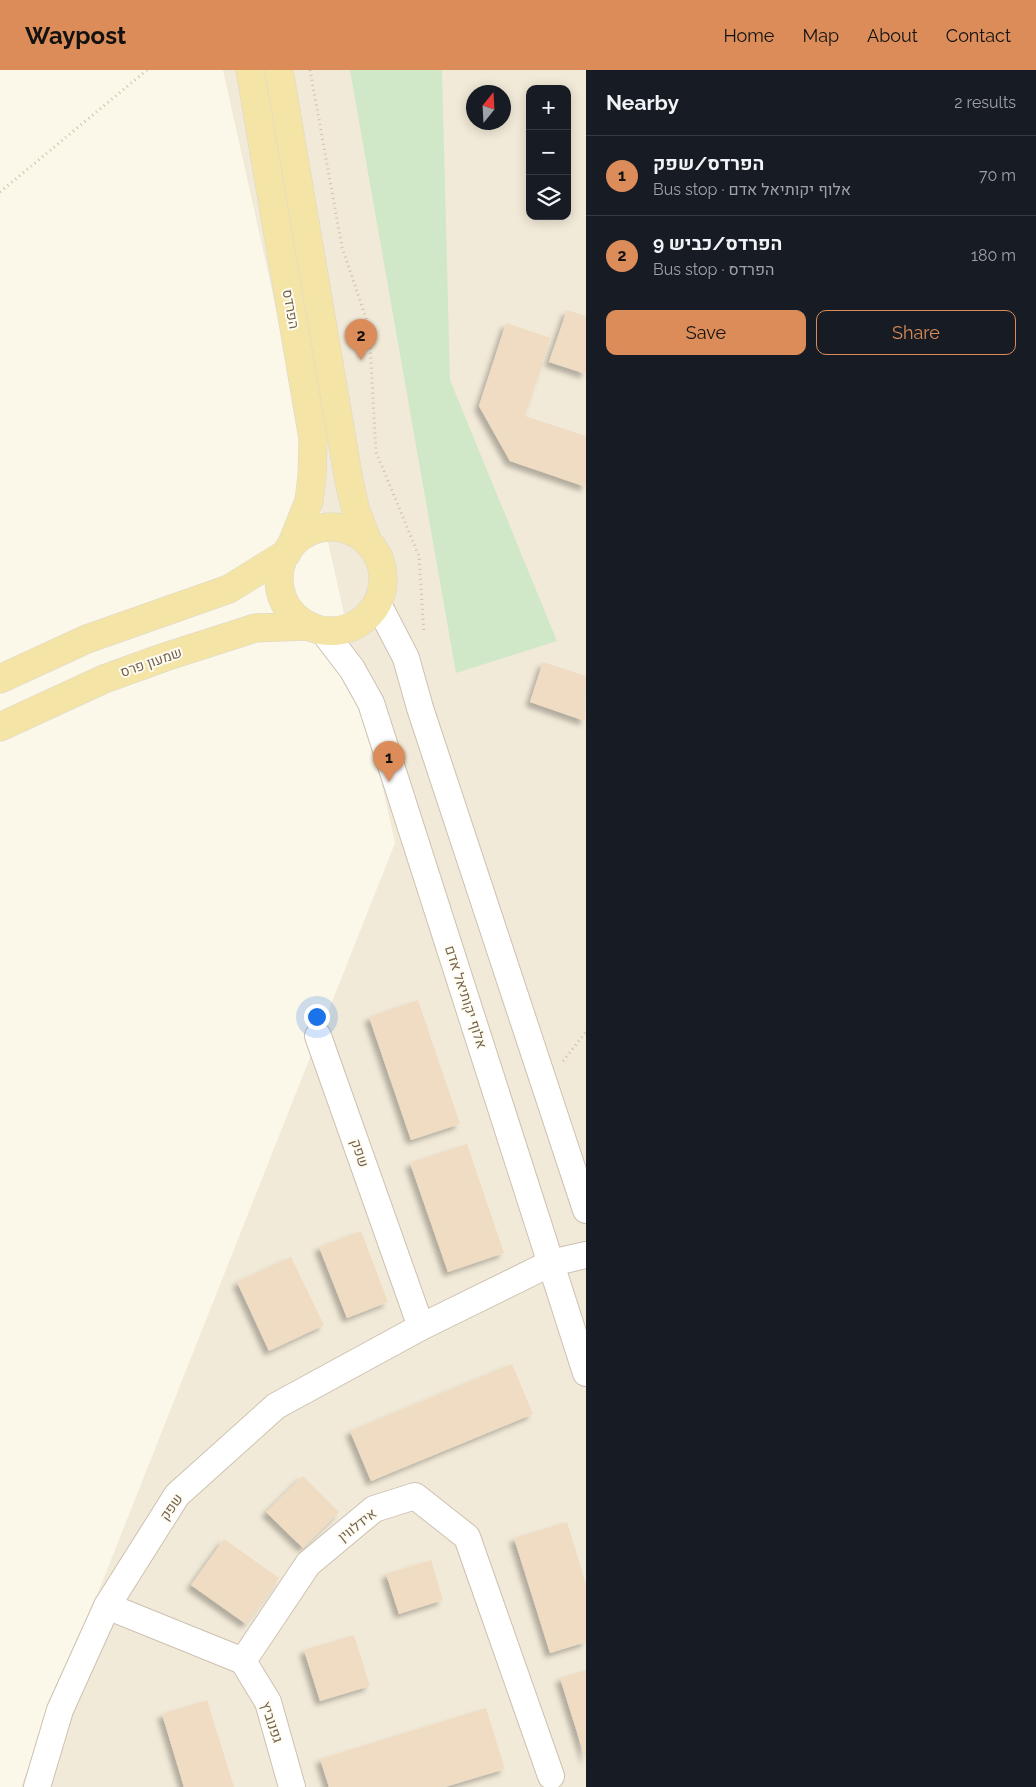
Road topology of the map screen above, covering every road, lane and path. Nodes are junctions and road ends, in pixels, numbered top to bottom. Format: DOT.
graph roads {
  1 [pos="147,70"];
  2 [pos="250,70"];
  3 [pos="279,70"];
  4 [pos="310,70"];
  5 [pos="0,192"];
  6 [pos="368,542"];
  7 [pos="289,549"];
  8 [pos="378,604"];
  9 [pos="317,628"];
  10 [pos="424,635"];
  11 [pos="0,679"];
  12 [pos="0,727"];
  13 [pos="318,1036"];
  14 [pos="560,1050"];
  15 [pos="566,1068"];
  16 [pos="586,1210"];
  17 [pos="586,1255"];
  18 [pos="552,1263"];
  19 [pos="421,1327"];
  20 [pos="586,1373"];
  21 [pos="108,1606"];
  22 [pos="244,1661"];
  23 [pos="551,1776"];
  24 [pos="37,1787"];
  25 [pos="292,1787"];
  1 -- 5 [label="path"];
  2 -- 7 [label="main road, הפרדס"];
  3 -- 6 [label="main road, הפרדס"];
  4 -- 10 [label="path"];
  6 -- 7 [label="main road"];
  6 -- 8 [label="main road"];
  7 -- 9 [label="main road"];
  7 -- 11 [label="main road"];
  8 -- 9 [label="main road"];
  8 -- 16 [label="street"];
  9 -- 12 [label="main road, שמעון פרס"];
  9 -- 18 [label="street, אלוף יקותיאל אדם"];
  13 -- 19 [label="street, שפק"];
  14 -- 15 [label="path"];
  17 -- 18 [label="street, שפק"];
  18 -- 19 [label="street, שפק"];
  18 -- 20 [label="street, אלוף יקותיאל אדם"];
  19 -- 21 [label="street, שפק"];
  21 -- 22 [label="street"];
  21 -- 24 [label="street, שפק"];
  22 -- 23 [label="street, אידלווין"];
  22 -- 25 [label="street, גפנוביץ"];
}
